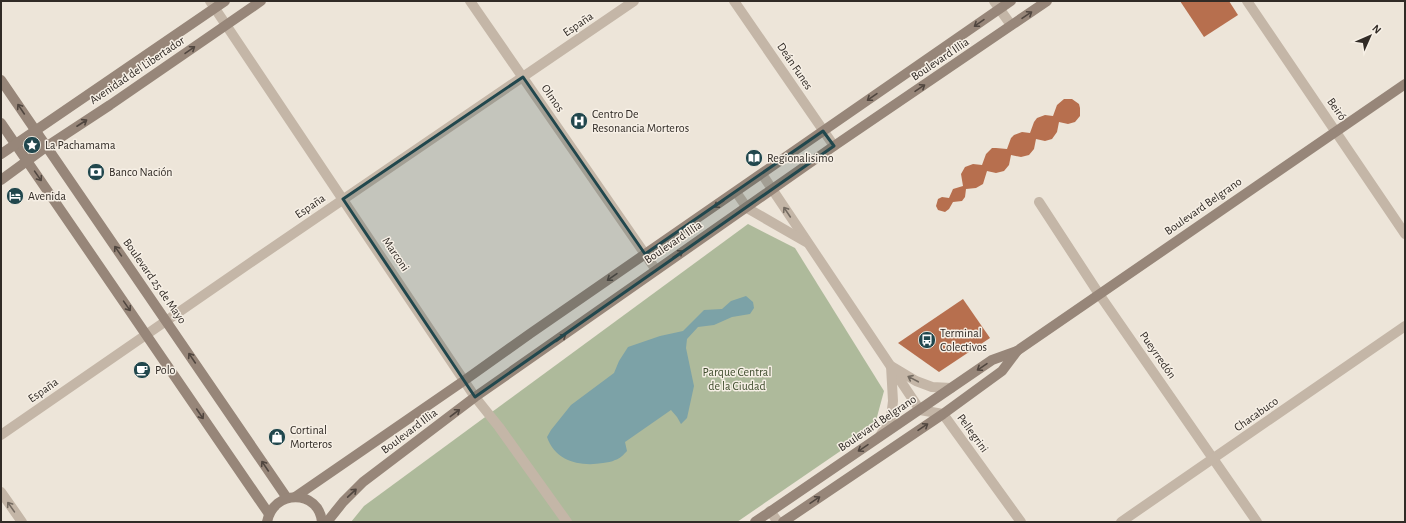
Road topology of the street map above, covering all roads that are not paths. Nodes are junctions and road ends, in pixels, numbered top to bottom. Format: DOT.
graph roads {
  1 [pos="225,1"];
  2 [pos="261,1"];
  3 [pos="470,1"];
  4 [pos="634,1"];
  5 [pos="734,1"];
  6 [pos="1011,1"];
  7 [pos="1047,1"];
  8 [pos="1247,1"];
  9 [pos="212,4"];
  10 [pos="996,5"];
  11 [pos="226,25"];
  12 [pos="1011,26"];
  13 [pos="523,77"];
  14 [pos="1,80"];
  15 [pos="1405,84"];
  16 [pos="1,122"];
  17 [pos="36,130"];
  18 [pos="1336,130"];
  19 [pos="823,131"];
  20 [pos="16,144"];
  21 [pos="834,146"];
  22 [pos="46,147"];
  23 [pos="1,154"];
  24 [pos="28,161"];
  25 [pos="762,174"];
  26 [pos="1,180"];
  27 [pos="772,190"];
  28 [pos="736,192"];
  29 [pos="343,199"];
  30 [pos="1039,202"];
  31 [pos="747,208"];
  32 [pos="1405,234"];
  33 [pos="809,244"];
  34 [pos="645,254"];
  35 [pos="656,270"];
  36 [pos="1099,294"];
  37 [pos="166,320"];
  38 [pos="1405,326"];
  39 [pos="146,334"];
  40 [pos="1017,352"];
  41 [pos="891,366"];
  42 [pos="465,380"];
  43 [pos="951,388"];
  44 [pos="475,397"];
  45 [pos="920,410"];
  46 [pos="943,414"];
  47 [pos="1,435"];
  48 [pos="880,436"];
  49 [pos="1214,458"];
  50 [pos="1,492"];
  51 [pos="291,498"];
  52 [pos="770,511"];
  53 [pos="267,520"];
  54 [pos="566,521"];
  55 [pos="22,522"];
  56 [pos="322,522"];
  57 [pos="327,522"];
  58 [pos="755,522"];
  59 [pos="778,522"];
  60 [pos="783,522"];
  61 [pos="1021,522"];
  62 [pos="1121,522"];
  63 [pos="1257,522"];
  1 -- 9 [label="street, Avenidad del Libertador"];
  2 -- 11 [label="street, Avenidad del Libertador"];
  3 -- 13 [label="street, Olmos"];
  4 -- 13 [label="street, España"];
  5 -- 19 [label="street, Deán Funes"];
  6 -- 10 [label="street, Boulevard Illia"];
  12 -- 7 [label="street, Boulevard Illia, one-way"];
  8 -- 18 [label="street, Beiró"];
  9 -- 11 [label="street, Marconi"];
  9 -- 17 [label="street, Avenidad del Libertador"];
  10 -- 12 [label="street"];
  10 -- 19 [label="street, Boulevard Illia, one-way"];
  22 -- 11 [label="street, Avenidad del Libertador, one-way"];
  11 -- 29 [label="street, Marconi"];
  21 -- 12 [label="street, Boulevard Illia, one-way"];
  13 -- 29 [label="street, España"];
  13 -- 34 [label="street, Olmos"];
  17 -- 14 [label="street, Boulevard 25 de Mayo, one-way"];
  15 -- 18 [label="street, Boulevard Belgrano"];
  16 -- 20 [label="street"];
  17 -- 20 [label="street, Avenidad del Libertador"];
  17 -- 22 [label="street, Boulevard 25 de Mayo"];
  18 -- 32 [label="street, Beiró"];
  18 -- 36 [label="street, Boulevard Belgrano"];
  19 -- 21 [label="street, Deán Funes"];
  19 -- 25 [label="street, Boulevard Illia"];
  20 -- 23 [label="street, Avenidad del Libertador"];
  20 -- 24 [label="street"];
  21 -- 27 [label="street, Boulevard Illia"];
  22 -- 24 [label="street, Avenidad del Libertador"];
  37 -- 22 [label="street, Boulevard 25 de Mayo, one-way"];
  24 -- 26 [label="street, Avenidad del Libertador"];
  24 -- 39 [label="street, one-way"];
  25 -- 27 [label="street"];
  25 -- 28 [label="street, Boulevard Illia"];
  27 -- 31 [label="street, Boulevard Illia"];
  33 -- 27 [label="street, one-way"];
  28 -- 31 [label="street"];
  28 -- 34 [label="street, Boulevard Illia, one-way"];
  29 -- 37 [label="street, España"];
  29 -- 42 [label="street, Marconi"];
  30 -- 36 [label="street, Pueyrredón"];
  31 -- 33 [label="street"];
  35 -- 31 [label="street, Boulevard Illia, one-way"];
  33 -- 41 [label="street"];
  34 -- 35 [label="street, Olmos"];
  34 -- 42 [label="street, Boulevard Illia, one-way"];
  44 -- 35 [label="street, Boulevard Illia, one-way"];
  36 -- 40 [label="street, Boulevard Belgrano"];
  36 -- 49 [label="street, Pueyrredón"];
  37 -- 39 [label="street, España"];
  51 -- 37 [label="street, Boulevard 25 de Mayo, one-way"];
  38 -- 49 [label="street, Chacabuco"];
  39 -- 47 [label="street, España"];
  39 -- 53 [label="street, one-way"];
  40 -- 43 [label="street, Boulevard Belgrano, one-way"];
  40 -- 46 [label="street, Boulevard Belgrano"];
  43 -- 41 [label="street, one-way"];
  41 -- 45 [label="street"];
  41 -- 48 [label="street"];
  42 -- 44 [label="street, Marconi"];
  42 -- 51 [label="street, Boulevard Illia"];
  43 -- 45 [label="street, Boulevard Belgrano"];
  44 -- 54 [label="street, Marconi"];
  57 -- 44 [label="street, Boulevard Illia, one-way"];
  45 -- 46 [label="street, Pellegrini"];
  45 -- 48 [label="street, Boulevard Belgrano"];
  60 -- 46 [label="street, Boulevard Belgrano, one-way"];
  46 -- 61 [label="street, Pellegrini"];
  48 -- 52 [label="street, Boulevard Belgrano, one-way"];
  49 -- 62 [label="street, Chacabuco"];
  49 -- 63 [label="street, Pueyrredón"];
  55 -- 50 [label="street, one-way"];
  51 -- 53 [label="street"];
  51 -- 56 [label="street"];
  52 -- 58 [label="street, Boulevard Belgrano"];
  52 -- 59 [label="street"];
}
